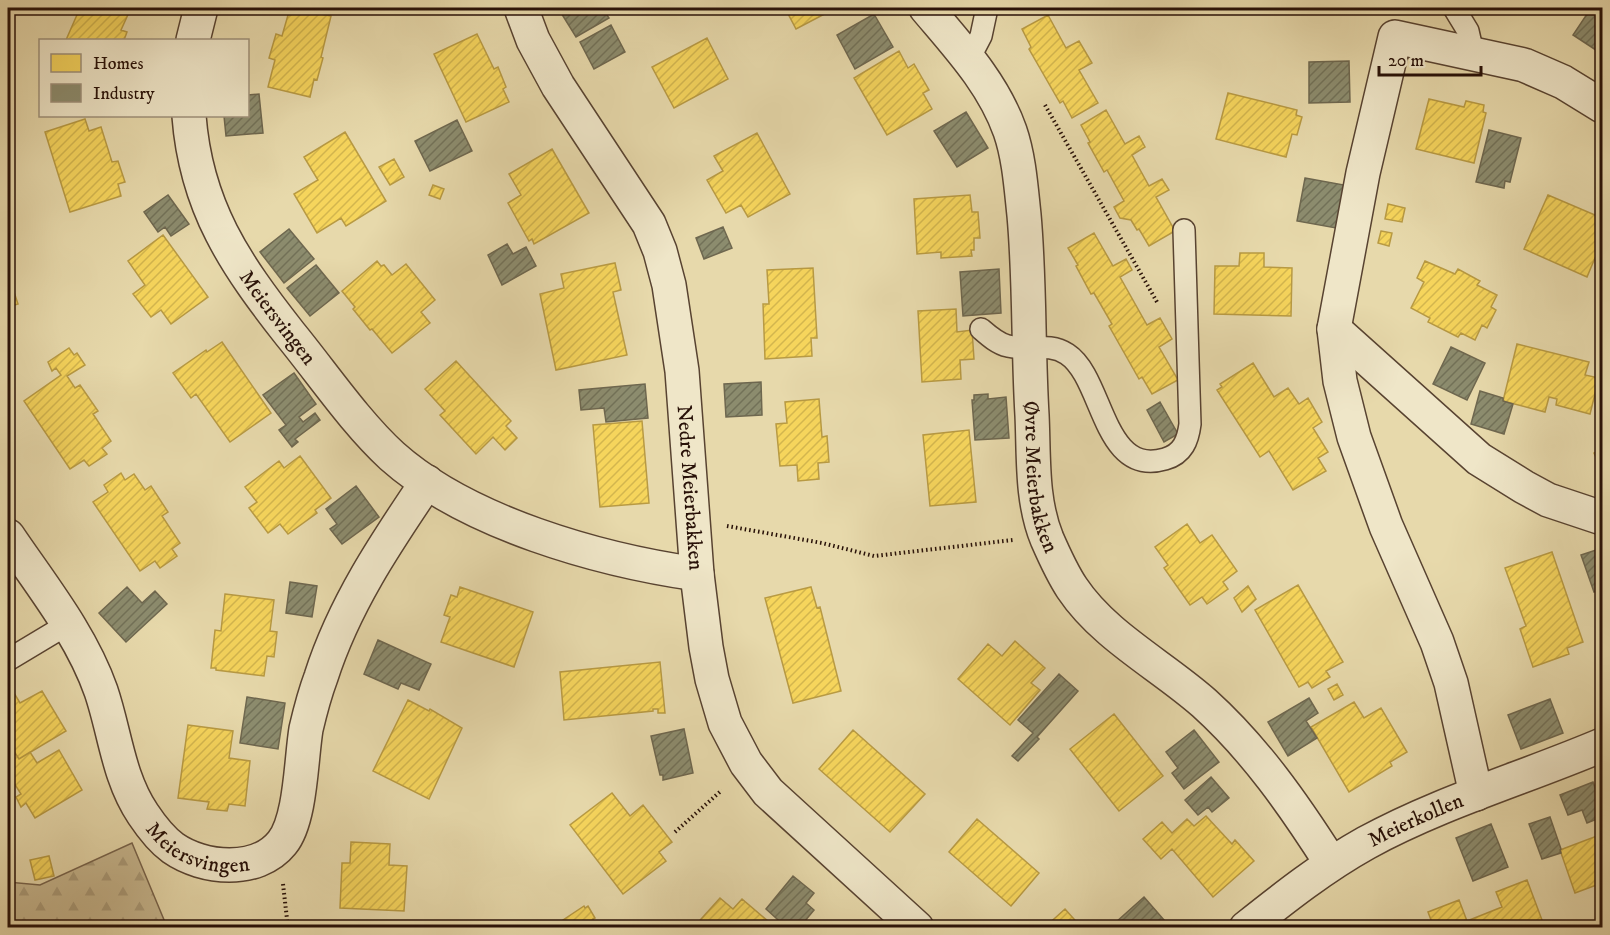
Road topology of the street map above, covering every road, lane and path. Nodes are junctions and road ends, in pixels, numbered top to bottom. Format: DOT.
graph roads {
  1 [pos="201,8"];
  2 [pos="521,8"];
  3 [pos="926,8"];
  4 [pos="987,8"];
  5 [pos="1454,8"];
  6 [pos="193,39"];
  7 [pos="1473,53"];
  8 [pos="969,59"];
  9 [pos="1045,105"];
  10 [pos="1602,106"];
  11 [pos="189,117"];
  12 [pos="1184,230"];
  13 [pos="981,329"];
  14 [pos="1334,329"];
  15 [pos="1028,348"];
  16 [pos="1188,350"];
  17 [pos="427,482"];
  18 [pos="1602,518"];
  19 [pos="694,526"];
  20 [pos="1045,534"];
  21 [pos="8,536"];
  22 [pos="697,574"];
  23 [pos="68,624"];
  24 [pos="8,660"];
  25 [pos="1602,745"];
  26 [pos="720,782"];
  27 [pos="1476,794"];
  28 [pos="675,832"];
  29 [pos="271,853"];
  30 [pos="1331,863"];
  31 [pos="288,927"];
  32 [pos="917,927"];
  33 [pos="1246,927"];
  1 -- 6 [label="street"];
  2 -- 19 [label="street, Nedre Meierbakken"];
  3 -- 8 [label="street, Øvre Meierbakken"];
  4 -- 8 [label="lane"];
  5 -- 7 [label="lane"];
  7 -- 10 [label="street"];
  7 -- 14 [label="street"];
  8 -- 15 [label="street, Øvre Meierbakken"];
  9 -- 16 [label="path"];
  11 -- 17 [label="street, Meiersvingen"];
  12 -- 16 [label="lane"];
  13 -- 15 [label="lane"];
  14 -- 18 [label="street"];
  14 -- 27 [label="street"];
  15 -- 16 [label="lane"];
  15 -- 20 [label="street, Øvre Meierbakken"];
  17 -- 22 [label="street, Meiersvingen"];
  17 -- 29 [label="street, Meiersvingen"];
  19 -- 20 [label="path"];
  19 -- 22 [label="street, Nedre Meierbakken"];
  20 -- 30 [label="street, Øvre Meierbakken"];
  21 -- 23 [label="street, Meiersvingen"];
  22 -- 32 [label="street, Nedre Meierbakken"];
  23 -- 24 [label="lane"];
  23 -- 29 [label="street, Meiersvingen"];
  25 -- 27 [label="street, Meierkollen"];
  26 -- 28 [label="path"];
  27 -- 30 [label="street, Meierkollen"];
  29 -- 31 [label="path"];
  30 -- 33 [label="street, Meierkollen"];
}
